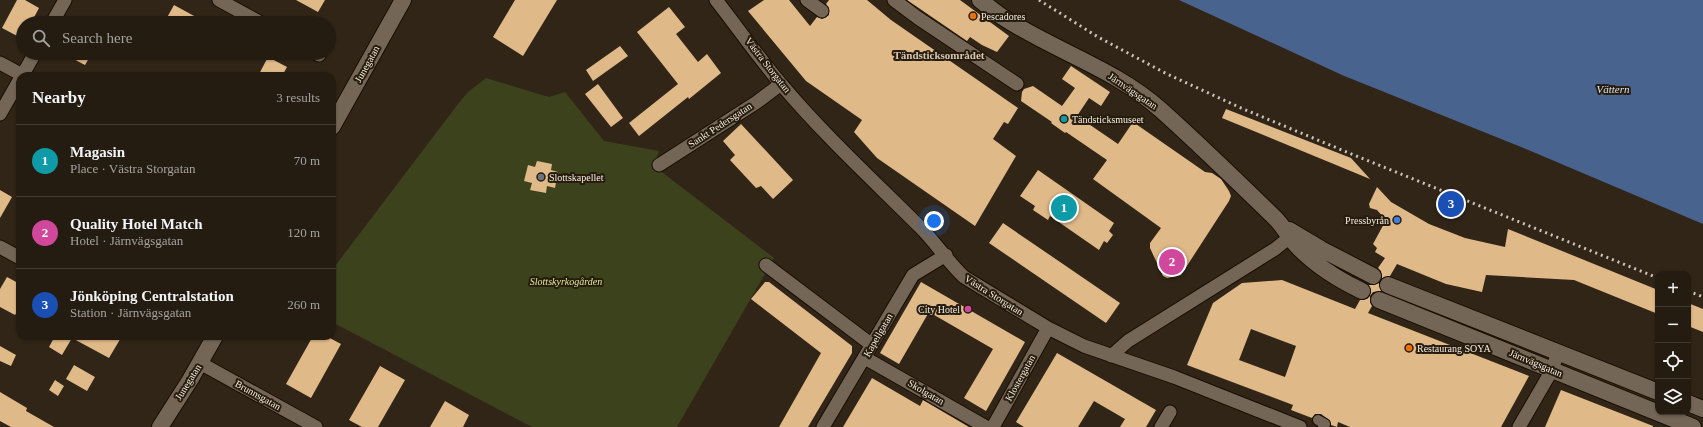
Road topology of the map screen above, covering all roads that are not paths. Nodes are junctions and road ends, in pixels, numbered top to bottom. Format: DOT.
graph roads {
  1 [pos="65,0"];
  2 [pos="219,0"];
  3 [pos="403,0"];
  4 [pos="716,0"];
  5 [pos="807,0"];
  6 [pos="894,0"];
  7 [pos="980,0"];
  8 [pos="822,11"];
  9 [pos="56,16"];
  10 [pos="248,16"];
  11 [pos="31,60"];
  12 [pos="0,63"];
  13 [pos="25,72"];
  14 [pos="16,73"];
  15 [pos="780,84"];
  16 [pos="1016,84"];
  17 [pos="16,87"];
  18 [pos="0,114"];
  19 [pos="336,120"];
  20 [pos="659,165"];
  21 [pos="1291,233"];
  22 [pos="0,247"];
  23 [pos="946,255"];
  24 [pos="16,256"];
  25 [pos="766,265"];
  26 [pos="1373,276"];
  27 [pos="1388,285"];
  28 [pos="1362,291"];
  29 [pos="1379,300"];
  30 [pos="1048,328"];
  31 [pos="213,340"];
  32 [pos="872,345"];
  33 [pos="1558,352"];
  34 [pos="1111,356"];
  35 [pos="865,358"];
  36 [pos="200,363"];
  37 [pos="1552,370"];
  38 [pos="1655,391"];
  39 [pos="1691,404"];
  40 [pos="1703,409"];
  41 [pos="1170,412"];
  42 [pos="160,427"];
  43 [pos="316,427"];
  44 [pos="823,427"];
  45 [pos="986,427"];
  46 [pos="993,427"];
  47 [pos="1161,427"];
  48 [pos="1300,427"];
  49 [pos="1519,427"];
  50 [pos="1692,427"];
  1 -- 9 [label="street"];
  2 -- 10 [label="street"];
  3 -- 19 [label="street, Junegatan"];
  4 -- 15 [label="street, Västra Storgatan"];
  5 -- 8 [label="street"];
  6 -- 16 [label="street"];
  7 -- 21 [label="street, Järnvägsgatan"];
  11 -- 13 [label="street"];
  12 -- 14 [label="street"];
  15 -- 20 [label="street, Sankt Pedersgatan"];
  15 -- 23 [label="street, Västra Storgatan"];
  17 -- 18 [label="street"];
  21 -- 26 [label="street, Järnvägsgatan"];
  21 -- 28 [label="street, Järnvägsgatan"];
  21 -- 34 [label="street"];
  22 -- 24 [label="street"];
  23 -- 30 [label="street, Västra Storgatan"];
  23 -- 32 [label="street, Kapellgatan"];
  25 -- 32 [label="street"];
  27 -- 33 [label="street, Järnvägsgatan"];
  29 -- 37 [label="street, Järnvägsgatan"];
  30 -- 34 [label="street, Västra Storgatan"];
  30 -- 46 [label="street, Klostergatan"];
  31 -- 36 [label="street, Junegatan"];
  32 -- 35 [label="street, Kapellgatan"];
  33 -- 37 [label="street"];
  33 -- 38 [label="street, Järnvägsgatan"];
  34 -- 48 [label="street, Västra Storgatan"];
  35 -- 44 [label="street, Kapellgatan"];
  35 -- 45 [label="street, Skolgatan"];
  36 -- 42 [label="street, Junegatan"];
  36 -- 43 [label="street, Brunnsgatan"];
  37 -- 49 [label="street"];
  37 -- 50 [label="street, Järnvägsgatan"];
  39 -- 40 [label="street"];
  41 -- 47 [label="street"];
}
